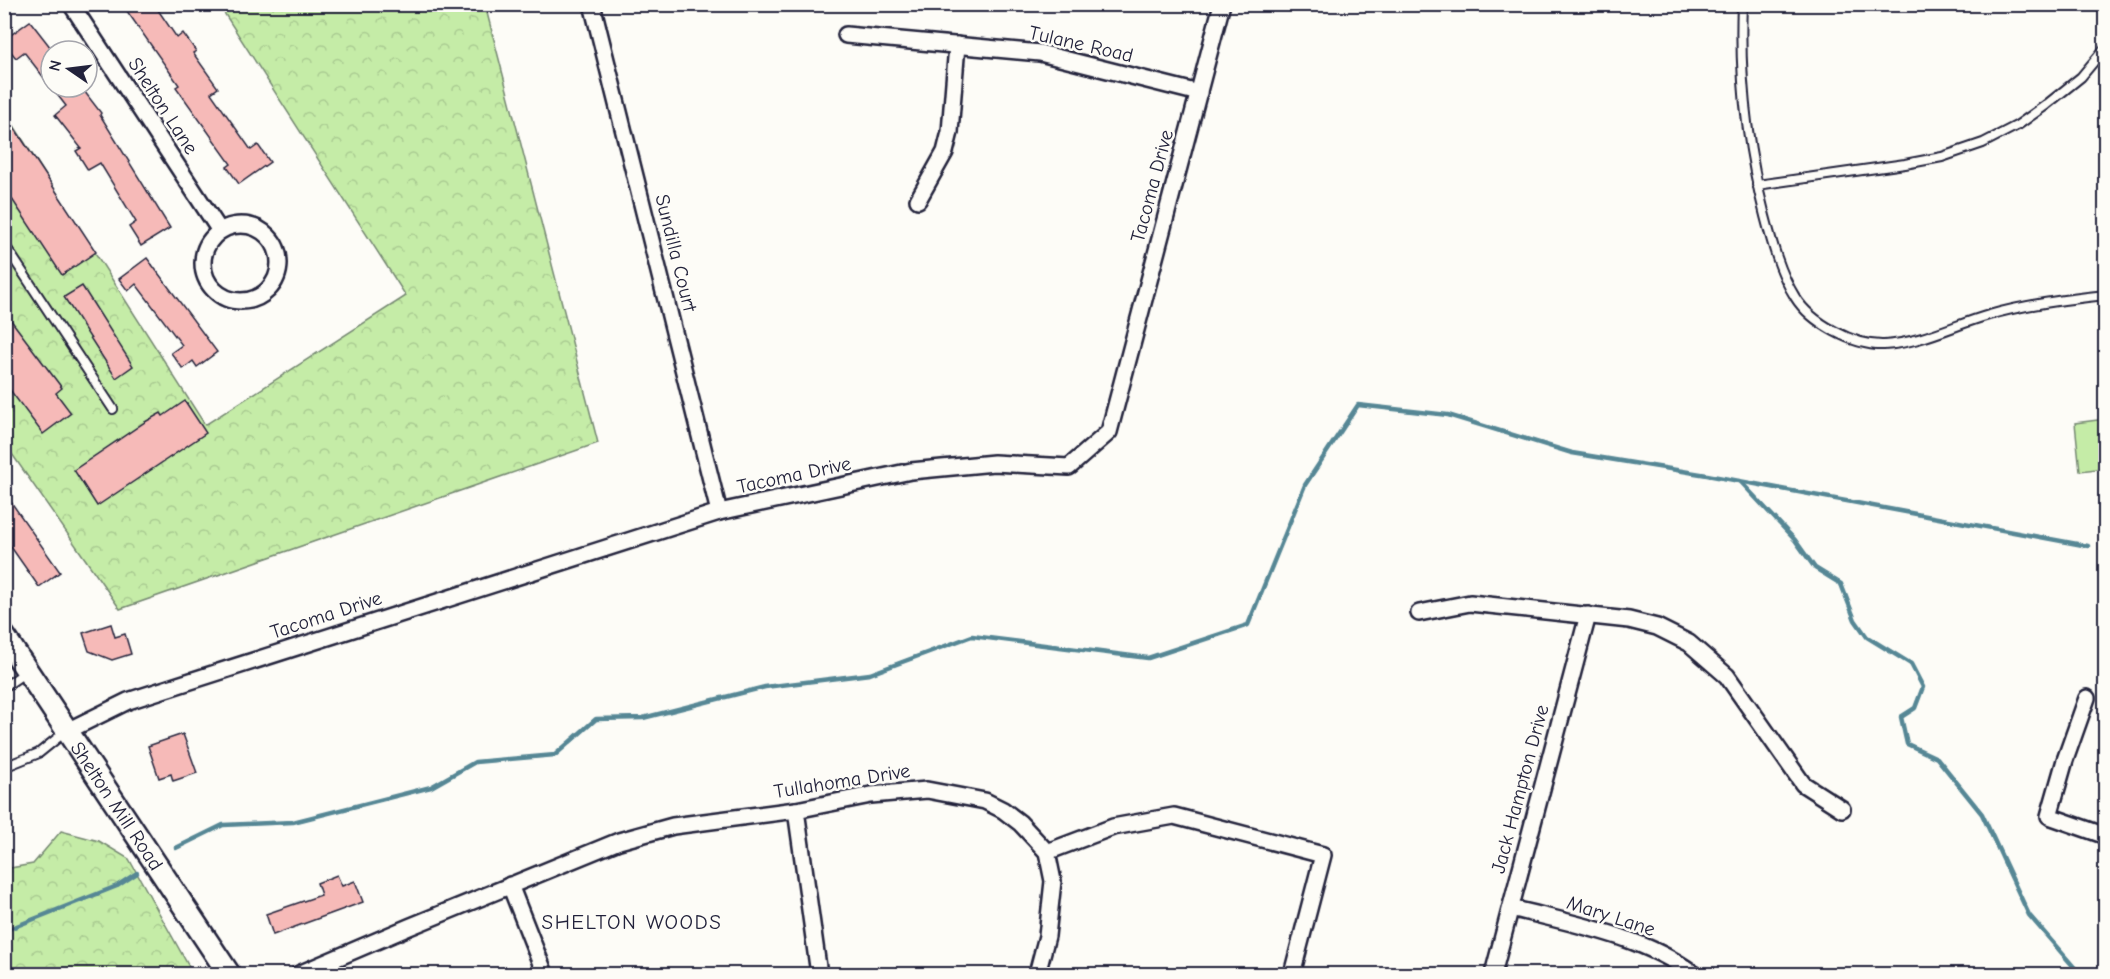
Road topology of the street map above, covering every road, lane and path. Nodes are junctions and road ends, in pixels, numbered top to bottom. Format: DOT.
graph roads {
  1 [pos="71,4"];
  2 [pos="592,4"];
  3 [pos="1222,4"];
  4 [pos="1742,4"];
  5 [pos="846,35"];
  6 [pos="957,45"];
  7 [pos="2106,47"];
  8 [pos="1199,93"];
  9 [pos="1757,184"];
  10 [pos="918,200"];
  11 [pos="220,231"];
  12 [pos="4,244"];
  13 [pos="2106,296"];
  14 [pos="112,410"];
  15 [pos="719,512"];
  16 [pos="1419,613"];
  17 [pos="1588,615"];
  18 [pos="4,636"];
  19 [pos="28,671"];
  20 [pos="4,687"];
  21 [pos="2086,698"];
  22 [pos="67,731"];
  23 [pos="4,767"];
  24 [pos="1842,809"];
  25 [pos="796,810"];
  26 [pos="2106,836"];
  27 [pos="1047,852"];
  28 [pos="510,885"];
  29 [pos="1511,908"];
  30 [pos="229,975"];
  31 [pos="299,975"];
  32 [pos="545,975"];
  33 [pos="819,975"];
  34 [pos="1037,975"];
  35 [pos="1292,975"];
  36 [pos="1493,975"];
  37 [pos="1694,975"];
  1 -- 11 [label="street, Shelton Lane"];
  2 -- 15 [label="street, Sundilla Court"];
  3 -- 8 [label="street, Tacoma Drive"];
  4 -- 9 [label="lane"];
  5 -- 6 [label="street, Tulane Road"];
  6 -- 8 [label="street, Tulane Road"];
  6 -- 10 [label="street"];
  7 -- 9 [label="lane"];
  8 -- 15 [label="street, Tacoma Drive"];
  9 -- 13 [label="lane"];
  11 -- 11 [label="street"];
  12 -- 14 [label="lane"];
  15 -- 22 [label="street, Tacoma Drive"];
  16 -- 17 [label="street"];
  17 -- 24 [label="street"];
  17 -- 29 [label="street, Jack Hampton Drive"];
  18 -- 19 [label="street, Shelton Mill Road"];
  19 -- 20 [label="lane"];
  19 -- 22 [label="street, Shelton Mill Road"];
  21 -- 26 [label="street"];
  22 -- 23 [label="lane"];
  22 -- 30 [label="street, Shelton Mill Road"];
  25 -- 27 [label="street, Tullahoma Drive"];
  25 -- 28 [label="street, Tullahoma Drive"];
  25 -- 33 [label="street"];
  27 -- 34 [label="street"];
  27 -- 35 [label="street"];
  28 -- 31 [label="street, Tullahoma Drive"];
  28 -- 32 [label="street"];
  29 -- 36 [label="street, Jack Hampton Drive"];
  29 -- 37 [label="street, Mary Lane"];
}
